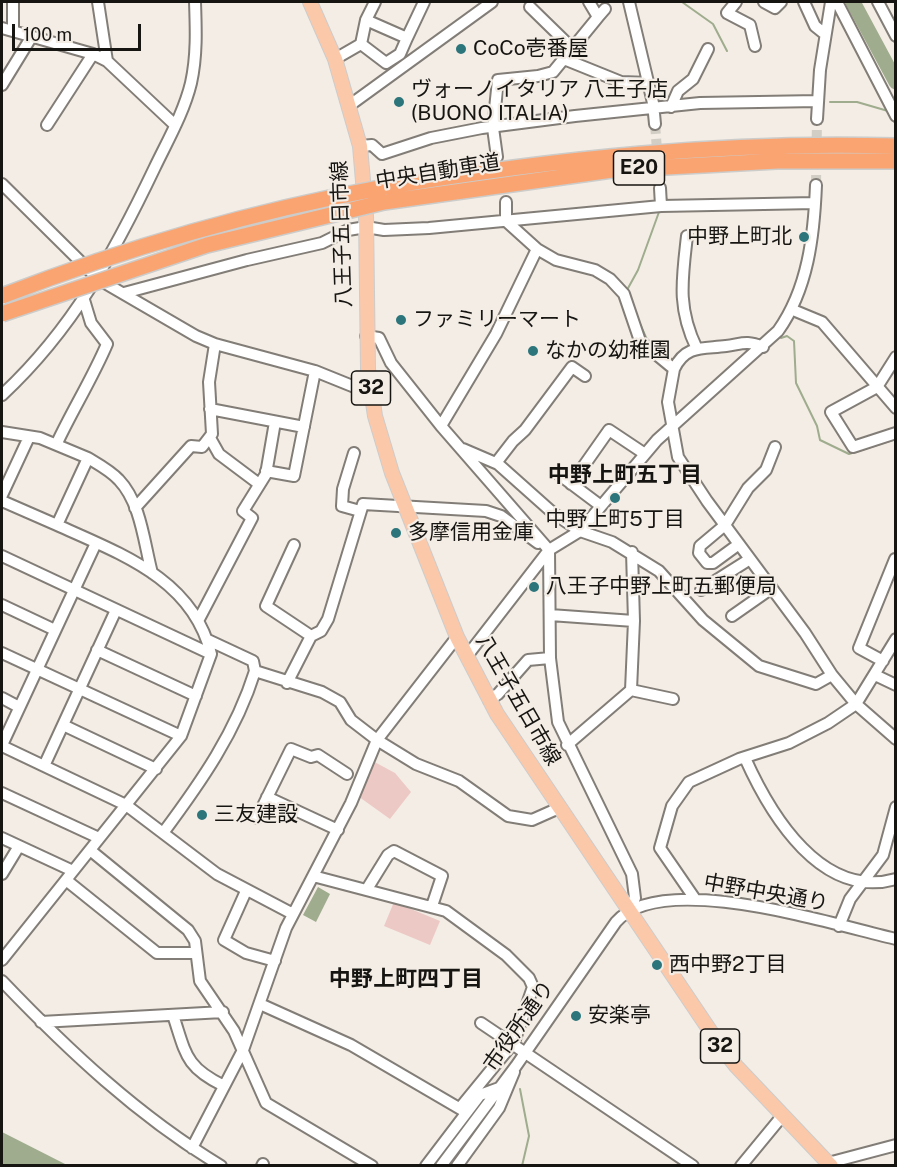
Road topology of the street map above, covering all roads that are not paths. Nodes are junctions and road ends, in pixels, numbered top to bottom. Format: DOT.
graph roads {
  1 [pos="13,2"];
  2 [pos="98,2"];
  3 [pos="195,2"];
  4 [pos="375,2"];
  5 [pos="424,2"];
  6 [pos="492,2"];
  7 [pos="589,2"];
  8 [pos="629,2"];
  9 [pos="736,2"];
  10 [pos="764,2"];
  11 [pos="781,2"];
  12 [pos="804,2"];
  13 [pos="831,2"];
  14 [pos="837,2"];
  15 [pos="878,2"];
  16 [pos="312,3"];
  17 [pos="530,7"];
  18 [pos="366,20"];
  19 [pos="2,28"];
  20 [pos="13,31"];
  21 [pos="825,34"];
  22 [pos="32,36"];
  23 [pos="896,36"];
  24 [pos="407,38"];
  25 [pos="361,44"];
  26 [pos="755,46"];
  27 [pos="572,48"];
  28 [pos="708,48"];
  29 [pos="93,54"];
  30 [pos="335,59"];
  31 [pos="564,59"];
  32 [pos="107,61"];
  33 [pos="649,83"];
  34 [pos="2,84"];
  35 [pos="818,101"];
  36 [pos="350,105"];
  37 [pos="671,107"];
  38 [pos="654,110"];
  39 [pos="896,116"];
  40 [pos="817,119"];
  41 [pos="655,124"];
  42 [pos="47,125"];
  43 [pos="175,125"];
  44 [pos="493,128"];
  45 [pos="360,146"];
  46 [pos="896,146"];
  47 [pos="497,157"];
  48 [pos="896,161"];
  49 [pos="2,184"];
  50 [pos="816,185"];
  51 [pos="660,188"];
  52 [pos="384,194"];
  53 [pos="506,202"];
  54 [pos="815,203"];
  55 [pos="661,206"];
  56 [pos="506,221"];
  57 [pos="366,227"];
  58 [pos="687,236"];
  59 [pos="537,249"];
  60 [pos="98,279"];
  61 [pos="124,293"];
  62 [pos="2,296"];
  63 [pos="86,297"];
  64 [pos="793,310"];
  65 [pos="2,314"];
  66 [pos="366,336"];
  67 [pos="215,344"];
  68 [pos="763,346"];
  69 [pos="697,348"];
  70 [pos="896,357"];
  71 [pos="674,369"];
  72 [pos="315,371"];
  73 [pos="585,376"];
  74 [pos="877,387"];
  75 [pos="372,394"];
  76 [pos="2,395"];
  77 [pos="896,408"];
  78 [pos="210,409"];
  79 [pos="275,422"];
  80 [pos="441,426"];
  81 [pos="304,427"];
  82 [pos="671,428"];
  83 [pos="2,432"];
  84 [pos="896,433"];
  85 [pos="29,437"];
  86 [pos="210,438"];
  87 [pos="57,444"];
  88 [pos="776,447"];
  89 [pos="460,448"];
  90 [pos="354,453"];
  91 [pos="645,454"];
  92 [pos="88,458"];
  93 [pos="496,463"];
  94 [pos="266,471"];
  95 [pos="557,473"];
  96 [pos="259,484"];
  97 [pos="571,484"];
  98 [pos="2,495"];
  99 [pos="2,501"];
  100 [pos="601,506"];
  101 [pos="135,508"];
  102 [pos="407,508"];
  103 [pos="360,511"];
  104 [pos="57,525"];
  105 [pos="725,525"];
  106 [pos="580,531"];
  107 [pos="96,543"];
  108 [pos="739,544"];
  109 [pos="294,545"];
  110 [pos="549,550"];
  111 [pos="632,552"];
  112 [pos="2,556"];
  113 [pos="750,559"];
  114 [pos="895,559"];
  115 [pos="152,573"];
  116 [pos="772,588"];
  117 [pos="74,590"];
  118 [pos="701,590"];
  119 [pos="2,605"];
  120 [pos="116,610"];
  121 [pos="550,615"];
  122 [pos="732,616"];
  123 [pos="198,621"];
  124 [pos="634,621"];
  125 [pos="55,630"];
  126 [pos="311,636"];
  127 [pos="457,637"];
  128 [pos="896,639"];
  129 [pos="208,640"];
  130 [pos="98,650"];
  131 [pos="2,652"];
  132 [pos="212,654"];
  133 [pos="467,656"];
  134 [pos="550,658"];
  135 [pos="883,661"];
  136 [pos="37,669"];
  137 [pos="255,671"];
  138 [pos="832,675"];
  139 [pos="875,675"];
  140 [pos="287,683"];
  141 [pos="896,685"];
  142 [pos="80,689"];
  143 [pos="631,690"];
  144 [pos="196,696"];
  145 [pos="2,698"];
  146 [pos="673,699"];
  147 [pos="489,700"];
  148 [pos="856,704"];
  149 [pos="20,707"];
  150 [pos="63,725"];
  151 [pos="181,736"];
  152 [pos="896,739"];
  153 [pos="377,740"];
  154 [pos="567,745"];
  155 [pos="2,746"];
  156 [pos="746,758"];
  157 [pos="44,766"];
  158 [pos="156,769"];
  159 [pos="347,774"];
  160 [pos="2,793"];
  161 [pos="267,797"];
  162 [pos="126,805"];
  163 [pos="896,807"];
  164 [pos="559,808"];
  165 [pos="257,818"];
  166 [pos="894,825"];
  167 [pos="338,830"];
  168 [pos="164,833"];
  169 [pos="99,837"];
  170 [pos="2,838"];
  171 [pos="19,846"];
  172 [pos="90,850"];
  173 [pos="73,871"];
  174 [pos="2,874"];
  175 [pos="313,876"];
  176 [pos="896,879"];
  177 [pos="66,880"];
  178 [pos="865,881"];
  179 [pos="367,889"];
  180 [pos="246,891"];
  181 [pos="694,899"];
  182 [pos="432,906"];
  183 [pos="629,910"];
  184 [pos="293,914"];
  185 [pos="839,926"];
  186 [pos="896,939"];
  187 [pos="195,953"];
  188 [pos="2,960"];
  189 [pos="275,961"];
  190 [pos="2,981"];
  191 [pos="260,1004"];
  192 [pos="223,1012"];
  193 [pos="173,1015"];
  194 [pos="41,1022"];
  195 [pos="482,1023"];
  196 [pos="514,1042"];
  197 [pos="243,1050"];
  198 [pos="525,1052"];
  199 [pos="516,1066"];
  200 [pos="224,1086"];
  201 [pos="499,1088"];
  202 [pos="463,1110"];
  203 [pos="783,1115"];
  204 [pos="896,1145"];
  205 [pos="192,1148"];
  206 [pos="830,1164"];
  207 [pos="221,1166"];
  208 [pos="372,1166"];
  209 [pos="426,1166"];
  210 [pos="441,1166"];
  211 [pos="457,1166"];
  212 [pos="693,1166"];
  213 [pos="741,1166"];
  1 -- 20 [label="street"];
  2 -- 32 [label="street"];
  3 -- 43 [label="street"];
  4 -- 18 [label="street"];
  5 -- 24 [label="street"];
  6 -- 36 [label="street"];
  7 -- 27 [label="street"];
  8 -- 33 [label="street"];
  9 -- 26 [label="street"];
  10 -- 11 [label="street"];
  12 -- 21 [label="street"];
  13 -- 21 [label="street"];
  14 -- 39 [label="street"];
  15 -- 23 [label="street"];
  16 -- 30 [label="main road, 八王子五日市線 / 32"];
  17 -- 27 [label="street"];
  18 -- 24 [label="street"];
  18 -- 25 [label="street"];
  19 -- 20 [label="street"];
  20 -- 22 [label="street"];
  21 -- 35 [label="street"];
  22 -- 29 [label="street"];
  22 -- 34 [label="street"];
  24 -- 25 [label="street"];
  25 -- 30 [label="street"];
  27 -- 31 [label="street"];
  28 -- 37 [label="street"];
  29 -- 32 [label="street"];
  29 -- 42 [label="street"];
  30 -- 36 [label="main road, 八王子五日市線 / 32"];
  31 -- 33 [label="street"];
  31 -- 44 [label="street"];
  32 -- 43 [label="street"];
  33 -- 38 [label="street"];
  35 -- 37 [label="street"];
  35 -- 40 [label="street"];
  36 -- 45 [label="main road, 八王子五日市線 / 32"];
  37 -- 38 [label="street"];
  38 -- 41 [label="street"];
  38 -- 44 [label="street"];
  43 -- 60 [label="street"];
  44 -- 45 [label="street"];
  44 -- 47 [label="street"];
  45 -- 57 [label="main road, 八王子五日市線 / 32"];
  46 -- 52 [label="highway, 中央自動車道 / E20"];
  48 -- 52 [label="highway, 中央自動車道 / E20"];
  49 -- 60 [label="street"];
  50 -- 54 [label="street"];
  51 -- 55 [label="street"];
  52 -- 62 [label="highway, 中央自動車道, bridge"];
  52 -- 65 [label="highway, 中央自動車道 / E20, bridge"];
  53 -- 56 [label="street"];
  54 -- 55 [label="street"];
  54 -- 64 [label="street"];
  55 -- 56 [label="street"];
  56 -- 57 [label="street"];
  56 -- 59 [label="street"];
  57 -- 61 [label="street"];
  57 -- 66 [label="main road, 八王子五日市線 / 32"];
  58 -- 69 [label="street"];
  59 -- 71 [label="street"];
  59 -- 80 [label="street"];
  60 -- 61 [label="street"];
  60 -- 63 [label="street"];
  61 -- 67 [label="street"];
  63 -- 76 [label="street"];
  63 -- 87 [label="street"];
  64 -- 68 [label="street"];
  64 -- 74 [label="street"];
  66 -- 75 [label="main road, 八王子五日市線 / 32"];
  66 -- 80 [label="street"];
  67 -- 72 [label="street"];
  67 -- 78 [label="street"];
  68 -- 69 [label="street"];
  68 -- 82 [label="street"];
  69 -- 71 [label="street"];
  70 -- 74 [label="street"];
  71 -- 82 [label="street"];
  72 -- 75 [label="street"];
  72 -- 81 [label="street"];
  73 -- 93 [label="street"];
  74 -- 77 [label="street"];
  74 -- 84 [label="street"];
  75 -- 102 [label="main road, 八王子五日市線 / 32"];
  78 -- 79 [label="street"];
  78 -- 86 [label="street"];
  79 -- 81 [label="street"];
  79 -- 94 [label="street"];
  80 -- 89 [label="street"];
  81 -- 94 [label="street"];
  82 -- 91 [label="street"];
  82 -- 105 [label="street"];
  83 -- 85 [label="street"];
  85 -- 87 [label="street"];
  85 -- 98 [label="street"];
  86 -- 96 [label="street"];
  86 -- 101 [label="street"];
  87 -- 92 [label="street"];
  88 -- 105 [label="street"];
  89 -- 93 [label="street"];
  89 -- 110 [label="street"];
  90 -- 103 [label="street"];
  91 -- 97 [label="street"];
  91 -- 100 [label="street"];
  92 -- 101 [label="street"];
  92 -- 104 [label="street"];
  93 -- 106 [label="street"];
  94 -- 96 [label="street"];
  95 -- 97 [label="street"];
  96 -- 123 [label="street"];
  97 -- 100 [label="street"];
  99 -- 104 [label="street"];
  100 -- 106 [label="street"];
  101 -- 115 [label="street"];
  102 -- 103 [label="street"];
  102 -- 110 [label="street"];
  102 -- 127 [label="main road, 八王子五日市線 / 32"];
  103 -- 126 [label="street"];
  104 -- 107 [label="street"];
  105 -- 108 [label="street"];
  105 -- 108 [label="street"];
  106 -- 110 [label="street"];
  106 -- 111 [label="street"];
  107 -- 115 [label="street"];
  107 -- 117 [label="street"];
  108 -- 113 [label="street"];
  109 -- 126 [label="street"];
  110 -- 121 [label="street"];
  110 -- 133 [label="street"];
  111 -- 124 [label="street"];
  111 -- 138 [label="street"];
  112 -- 117 [label="street"];
  113 -- 116 [label="street"];
  113 -- 118 [label="street"];
  114 -- 135 [label="street"];
  115 -- 123 [label="street"];
  116 -- 122 [label="street"];
  116 -- 138 [label="street"];
  117 -- 120 [label="street"];
  117 -- 125 [label="street"];
  119 -- 125 [label="street"];
  120 -- 130 [label="street"];
  120 -- 132 [label="street"];
  121 -- 124 [label="street"];
  121 -- 134 [label="street"];
  123 -- 129 [label="street"];
  124 -- 143 [label="street"];
  125 -- 136 [label="street"];
  126 -- 140 [label="street"];
  127 -- 133 [label="main road, 八王子五日市線 / 32"];
  127 -- 153 [label="street"];
  128 -- 135 [label="street"];
  129 -- 132 [label="street"];
  129 -- 137 [label="street"];
  130 -- 142 [label="street"];
  130 -- 144 [label="street"];
  131 -- 136 [label="street"];
  132 -- 144 [label="street"];
  133 -- 147 [label="main road, 八王子五日市線 / 32"];
  134 -- 147 [label="street"];
  134 -- 154 [label="street"];
  135 -- 139 [label="street"];
  136 -- 142 [label="street"];
  136 -- 149 [label="street"];
  137 -- 140 [label="street"];
  137 -- 168 [label="street"];
  138 -- 148 [label="street"];
  139 -- 141 [label="street"];
  139 -- 148 [label="street"];
  140 -- 153 [label="street"];
  142 -- 150 [label="street"];
  142 -- 151 [label="street"];
  143 -- 146 [label="street"];
  143 -- 154 [label="street"];
  144 -- 151 [label="street"];
  145 -- 149 [label="street"];
  147 -- 164 [label="main road, 八王子五日市線 / 32"];
  148 -- 152 [label="street"];
  148 -- 156 [label="street"];
  149 -- 155 [label="street"];
  150 -- 157 [label="street"];
  150 -- 158 [label="street"];
  151 -- 158 [label="street"];
  153 -- 164 [label="street"];
  153 -- 167 [label="street"];
  154 -- 183 [label="street"];
  155 -- 157 [label="street"];
  156 -- 178 [label="street"];
  156 -- 181 [label="street"];
  157 -- 162 [label="street"];
  158 -- 162 [label="street"];
  159 -- 161 [label="street"];
  160 -- 169 [label="street"];
  161 -- 165 [label="street"];
  161 -- 167 [label="street"];
  162 -- 168 [label="street"];
  162 -- 169 [label="street"];
  163 -- 166 [label="street"];
  164 -- 183 [label="main road, 八王子五日市線 / 32"];
  166 -- 178 [label="street"];
  167 -- 175 [label="street"];
  168 -- 180 [label="street"];
  169 -- 172 [label="street"];
  170 -- 171 [label="street"];
  171 -- 173 [label="street"];
  171 -- 174 [label="street"];
  172 -- 173 [label="street"];
  172 -- 187 [label="street"];
  173 -- 177 [label="street"];
  175 -- 179 [label="street"];
  175 -- 184 [label="street"];
  176 -- 178 [label="street"];
  177 -- 187 [label="street"];
  177 -- 188 [label="street"];
  178 -- 185 [label="street"];
  179 -- 182 [label="street"];
  179 -- 182 [label="street"];
  180 -- 184 [label="street"];
  180 -- 189 [label="street"];
  181 -- 183 [label="street, 中野中央通り"];
  181 -- 185 [label="street, 中野中央通り"];
  182 -- 196 [label="street"];
  183 -- 198 [label="street, 市役所通り"];
  183 -- 203 [label="main road, 八王子五日市線 / 32"];
  184 -- 189 [label="street"];
  185 -- 186 [label="street, 中野中央通り"];
  187 -- 192 [label="street"];
  189 -- 191 [label="street"];
  190 -- 194 [label="street"];
  191 -- 197 [label="street"];
  191 -- 202 [label="street"];
  192 -- 193 [label="street"];
  192 -- 197 [label="street"];
  193 -- 194 [label="street"];
  193 -- 200 [label="street"];
  194 -- 205 [label="street"];
  195 -- 196 [label="street"];
  196 -- 198 [label="street"];
  196 -- 202 [label="street"];
  197 -- 200 [label="street"];
  197 -- 208 [label="street"];
  198 -- 199 [label="street, 市役所通り"];
  198 -- 212 [label="street"];
  199 -- 201 [label="street, 市役所通り"];
  199 -- 211 [label="street"];
  200 -- 205 [label="street"];
  201 -- 202 [label="street"];
  201 -- 210 [label="street, 市役所通り"];
  202 -- 209 [label="street"];
  203 -- 206 [label="main road, 八王子五日市線 / 32"];
  203 -- 213 [label="street"];
  204 -- 206 [label="street"];
  205 -- 207 [label="street"];
}
